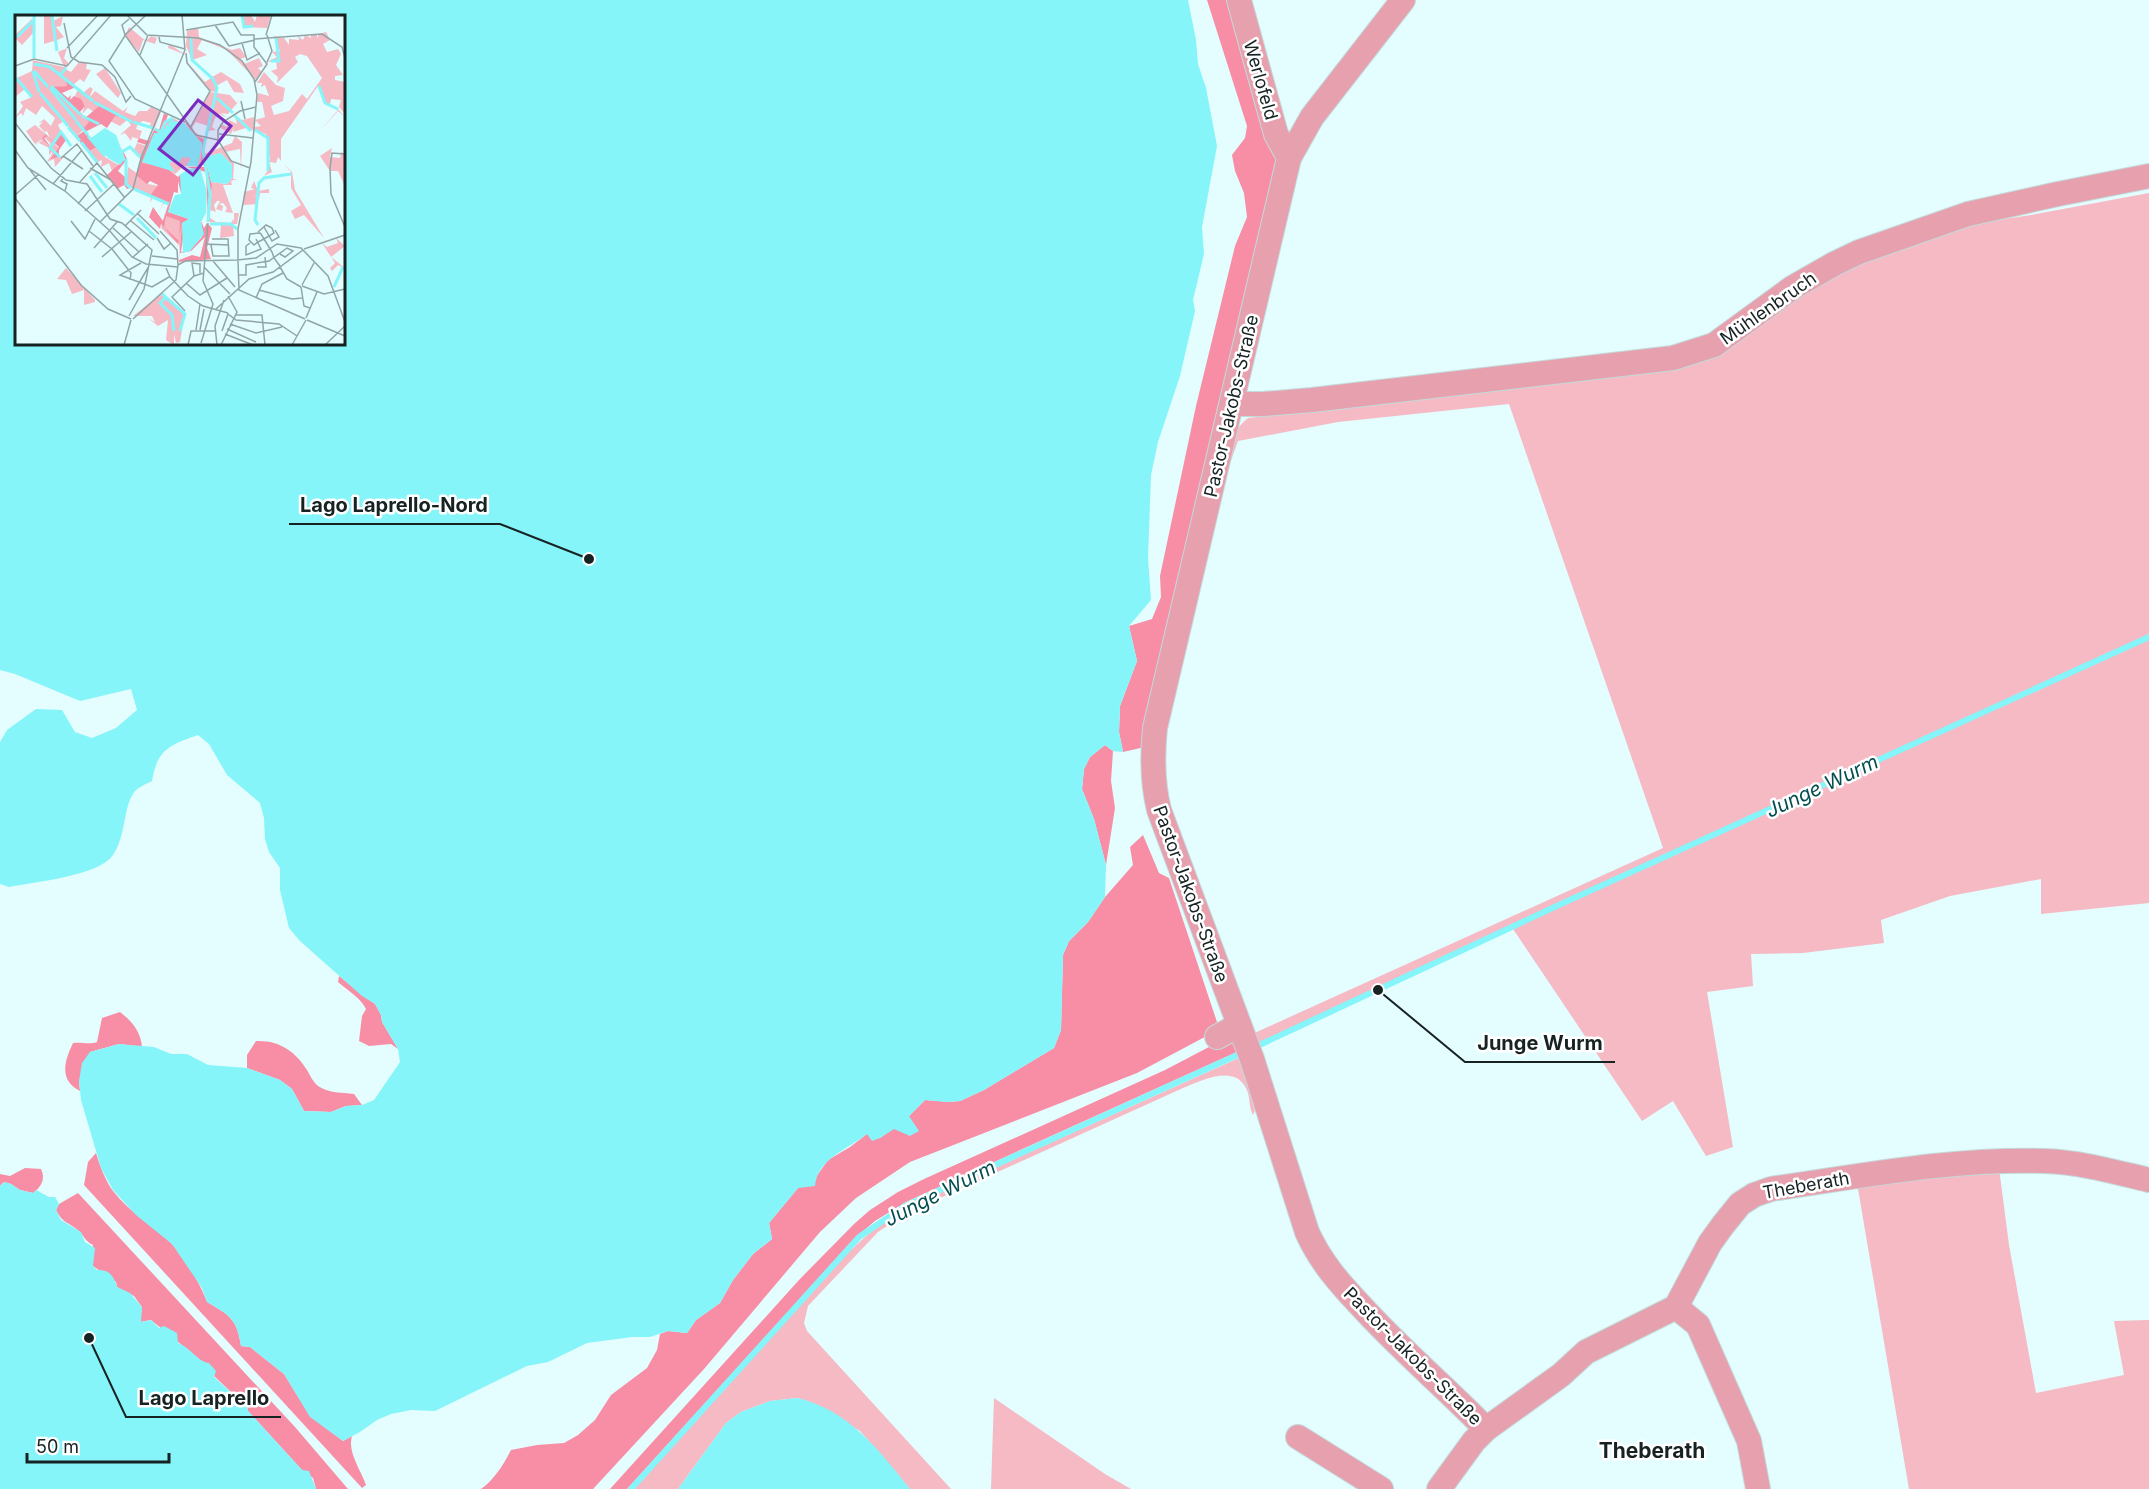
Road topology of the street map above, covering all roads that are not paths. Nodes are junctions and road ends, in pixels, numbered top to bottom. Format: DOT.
graph roads {
  1 [pos="1239,0"];
  2 [pos="1403,0"];
  3 [pos="1288,158"];
  4 [pos="2149,176"];
  5 [pos="1232,404"];
  6 [pos="1217,1036"];
  7 [pos="1245,1041"];
  8 [pos="2149,1180"];
  9 [pos="1676,1307"];
  10 [pos="1486,1429"];
  11 [pos="1298,1437"];
  12 [pos="1444,1487"];
  13 [pos="1381,1489"];
  14 [pos="1758,1489"];
  1 -- 3 [label="street, Werlofeld"];
  2 -- 3 [label="street, Pastor-Jakobs-Straße"];
  3 -- 5 [label="street, Pastor-Jakobs-Straße"];
  4 -- 5 [label="street, Mühlenbruch"];
  5 -- 7 [label="street, Pastor-Jakobs-Straße"];
  6 -- 7 [label="street"];
  7 -- 10 [label="street, Pastor-Jakobs-Straße"];
  8 -- 9 [label="street, Theberath"];
  9 -- 10 [label="street"];
  9 -- 14 [label="street"];
  10 -- 12 [label="street, Pastor-Jakobs-Straße"];
  11 -- 13 [label="street"];
}
